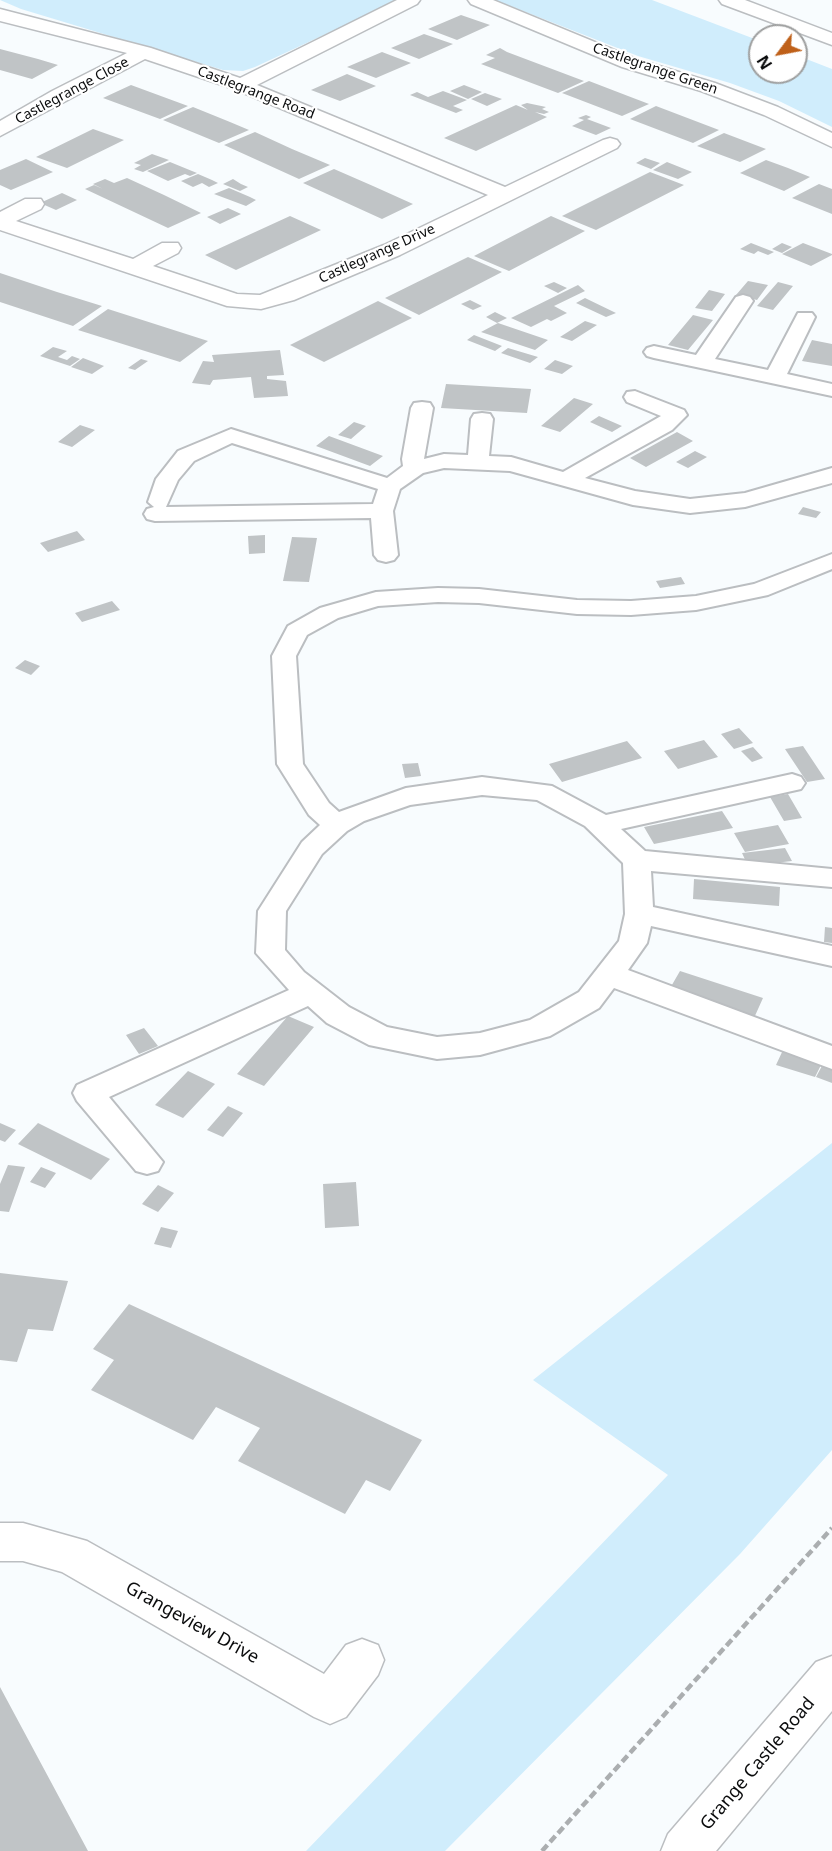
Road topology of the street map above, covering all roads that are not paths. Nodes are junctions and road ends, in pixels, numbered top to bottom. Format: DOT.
graph roads {
  1 [pos="411,0"];
  2 [pos="477,0"];
  3 [pos="728,0"];
  4 [pos="0,15"];
  5 [pos="832,39"];
  6 [pos="144,52"];
  7 [pos="241,85"];
  8 [pos="0,130"];
  9 [pos="832,141"];
  10 [pos="610,144"];
  11 [pos="504,194"];
  12 [pos="33,204"];
  13 [pos="0,222"];
  14 [pos="170,248"];
  15 [pos="135,267"];
  16 [pos="743,301"];
  17 [pos="805,317"];
  18 [pos="654,352"];
  19 [pos="702,362"];
  20 [pos="775,377"];
  21 [pos="832,390"];
  22 [pos="635,397"];
  23 [pos="422,408"];
  24 [pos="482,419"];
  25 [pos="478,461"];
  26 [pos="415,468"];
  27 [pos="832,475"];
  28 [pos="564,480"];
  29 [pos="390,486"];
  30 [pos="382,511"];
  31 [pos="386,555"];
  32 [pos="832,561"];
  33 [pos="792,783"];
  34 [pos="337,825"];
  35 [pos="600,825"];
  36 [pos="637,860"];
  37 [pos="832,878"];
  38 [pos="639,914"];
  39 [pos="832,956"];
  40 [pos="610,975"];
  41 [pos="310,993"];
  42 [pos="832,1058"];
  43 [pos="147,1162"];
  44 [pos="0,1542"];
  45 [pos="362,1660"];
  46 [pos="832,1677"];
  47 [pos="685,1851"];
  1 -- 7 [label="street"];
  2 -- 9 [label="street, Castlegrange Green"];
  3 -- 5 [label="street"];
  4 -- 6 [label="street, Castlegrange Road"];
  6 -- 7 [label="street, Castlegrange Road"];
  6 -- 8 [label="street, Castlegrange Close"];
  7 -- 11 [label="street, Castlegrange Road"];
  10 -- 11 [label="street, Castlegrange Drive"];
  11 -- 15 [label="street, Castlegrange Drive"];
  12 -- 13 [label="street"];
  13 -- 15 [label="street, Castlegrange Drive"];
  14 -- 15 [label="street"];
  16 -- 19 [label="lane"];
  17 -- 20 [label="lane"];
  18 -- 19 [label="lane"];
  19 -- 20 [label="lane"];
  20 -- 21 [label="lane"];
  22 -- 28 [label="lane"];
  23 -- 26 [label="lane"];
  24 -- 25 [label="lane"];
  25 -- 26 [label="lane"];
  25 -- 28 [label="lane"];
  26 -- 29 [label="lane"];
  27 -- 28 [label="lane"];
  29 -- 30 [label="lane"];
  29 -- 30 [label="lane"];
  30 -- 31 [label="lane"];
  32 -- 34 [label="lane"];
  33 -- 35 [label="lane"];
  34 -- 35 [label="lane"];
  34 -- 41 [label="lane"];
  35 -- 36 [label="lane"];
  36 -- 37 [label="lane"];
  36 -- 38 [label="lane"];
  38 -- 39 [label="lane"];
  38 -- 40 [label="lane"];
  40 -- 41 [label="lane"];
  40 -- 42 [label="lane"];
  41 -- 43 [label="lane"];
  44 -- 45 [label="street, Grangeview Drive"];
  46 -- 47 [label="street, Grange Castle Road"];
}
